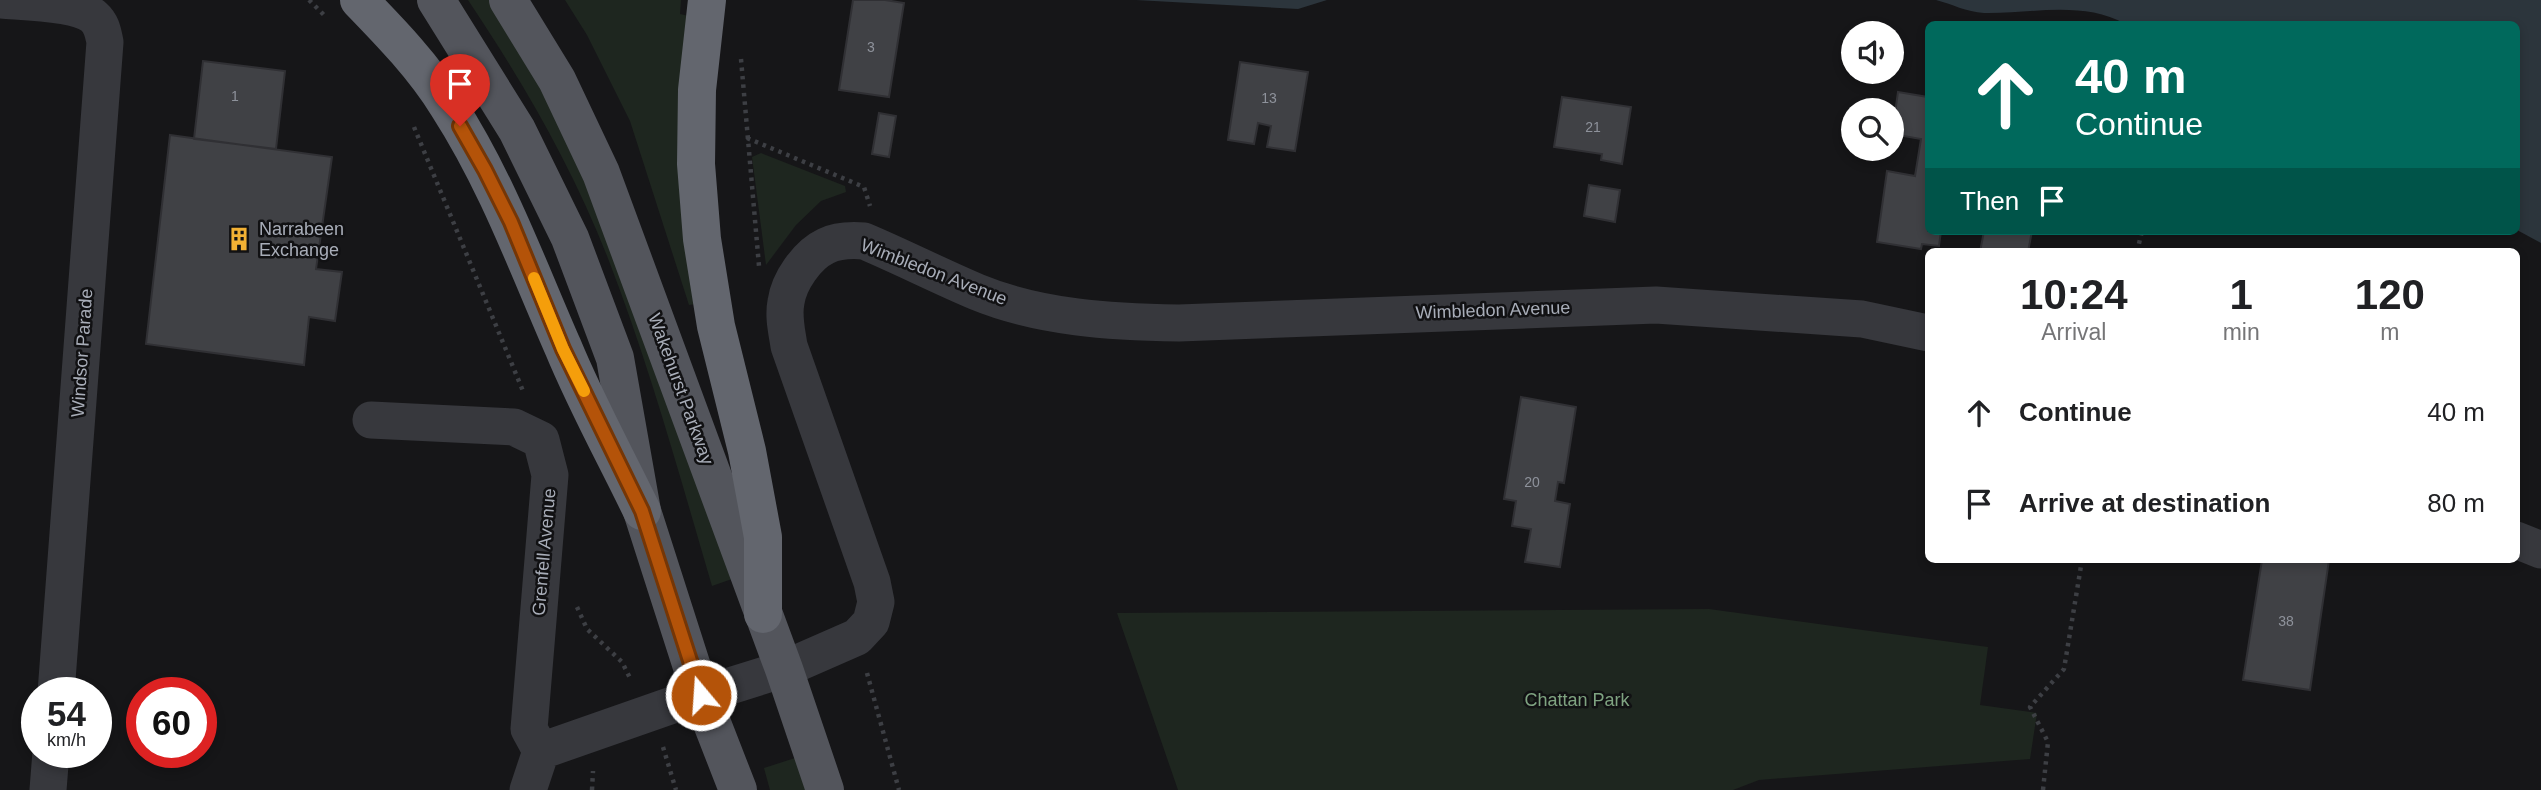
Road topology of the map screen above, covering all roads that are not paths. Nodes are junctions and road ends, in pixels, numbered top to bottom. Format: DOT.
graph roads {
  1 [pos="436,0"];
  2 [pos="508,0"];
  3 [pos="708,0"];
  4 [pos="0,1"];
  5 [pos="97,8"];
  6 [pos="344,10"];
  7 [pos="1925,332"];
  8 [pos="370,420"];
  9 [pos="642,511"];
  10 [pos="2520,542"];
  11 [pos="2541,550"];
  12 [pos="763,614"];
  13 [pos="784,669"];
  14 [pos="57,677"];
  15 [pos="701,695"];
  16 [pos="541,751"];
  17 [pos="50,768"];
  18 [pos="48,790"];
  19 [pos="528,790"];
  20 [pos="738,790"];
  21 [pos="825,790"];
  1 -- 9 [label="main road"];
  2 -- 12 [label="main road, Wakehurst Parkway"];
  3 -- 12 [label="highway"];
  4 -- 5 [label="street"];
  5 -- 14 [label="street, Windsor Parade"];
  6 -- 9 [label="highway"];
  7 -- 13 [label="street, Wimbledon Avenue"];
  8 -- 16 [label="street, Grenfell Avenue"];
  9 -- 15 [label="main road"];
  10 -- 11 [label="street"];
  12 -- 13 [label="main road, Wakehurst Parkway"];
  13 -- 15 [label="street, Wimbledon Avenue"];
  13 -- 21 [label="main road, Wakehurst Parkway"];
  15 -- 16 [label="street, Wimbledon Avenue"];
  15 -- 20 [label="main road"];
  16 -- 19 [label="street"];
  17 -- 18 [label="street"];
}
